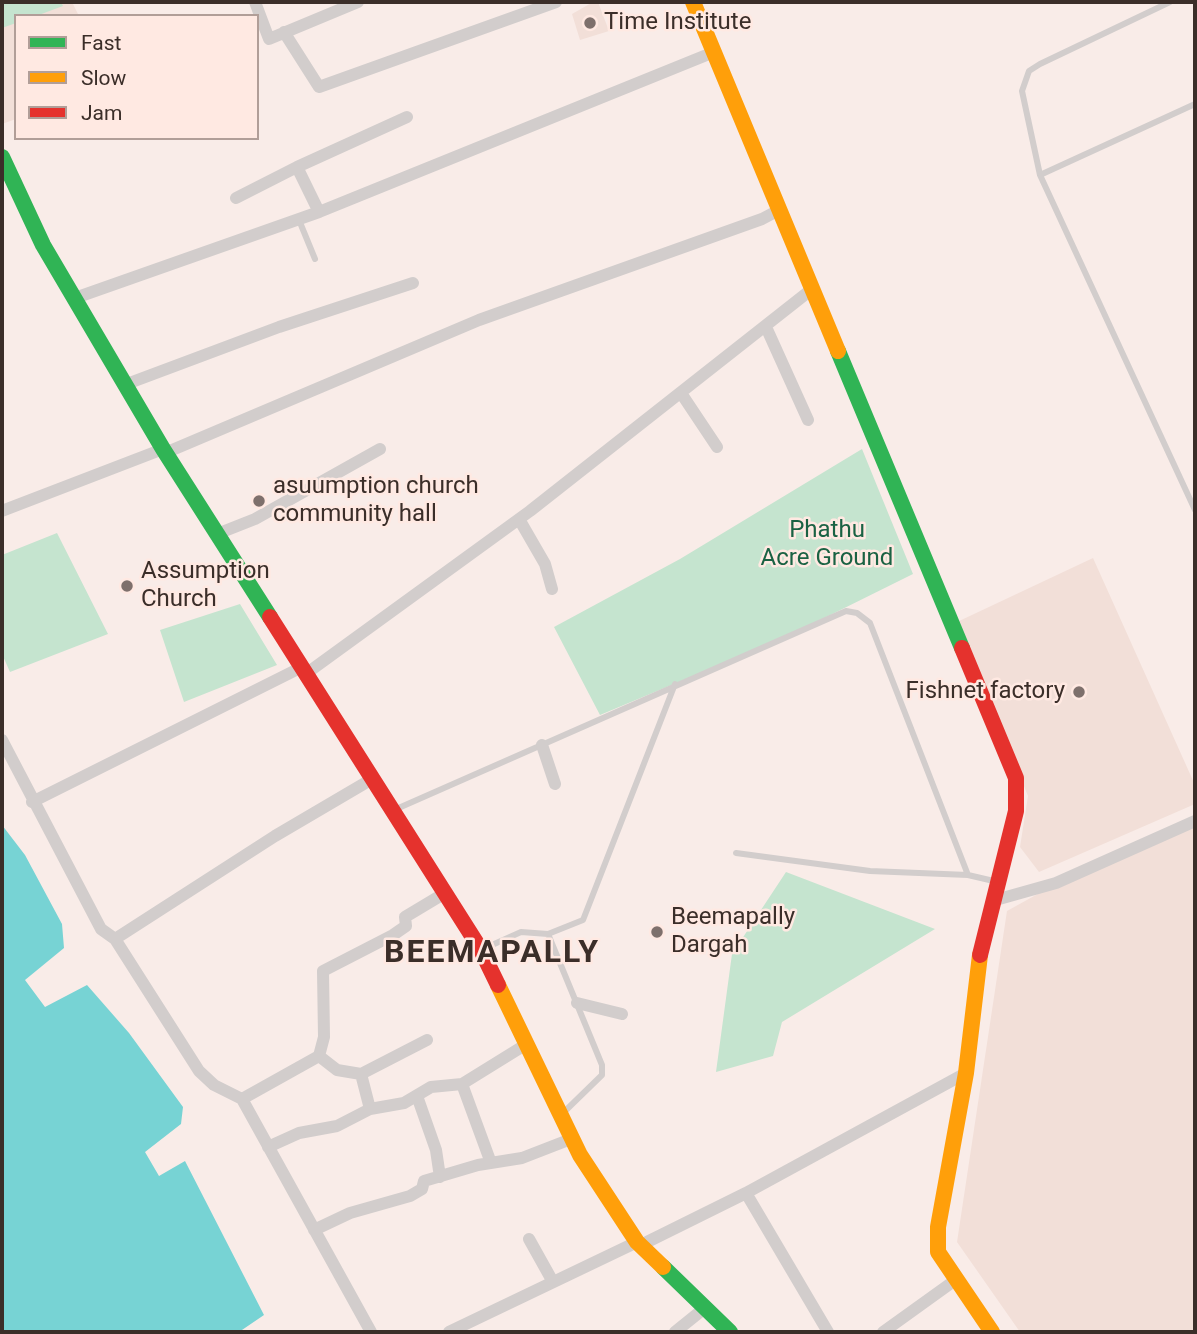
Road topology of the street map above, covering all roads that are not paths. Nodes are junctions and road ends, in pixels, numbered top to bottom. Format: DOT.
graph roads {
  1 [pos="358,2"];
  2 [pos="556,2"];
  3 [pos="693,2"];
  4 [pos="1170,2"];
  5 [pos="259,14"];
  6 [pos="284,32"];
  7 [pos="714,52"];
  8 [pos="1195,104"];
  9 [pos="407,117"];
  10 [pos="2,157"];
  11 [pos="298,167"];
  12 [pos="1040,175"];
  13 [pos="236,198"];
  14 [pos="779,210"];
  15 [pos="319,212"];
  16 [pos="298,218"];
  17 [pos="315,260"];
  18 [pos="413,283"];
  19 [pos="812,289"];
  20 [pos="75,298"];
  21 [pos="766,327"];
  22 [pos="124,385"];
  23 [pos="681,393"];
  24 [pos="808,420"];
  25 [pos="717,447"];
  26 [pos="380,449"];
  27 [pos="164,451"];
  28 [pos="1195,510"];
  29 [pos="2,511"];
  30 [pos="519,519"];
  31 [pos="217,534"];
  32 [pos="552,589"];
  33 [pos="305,670"];
  34 [pos="675,684"];
  35 [pos="2,740"];
  36 [pos="542,745"];
  37 [pos="372,779"];
  38 [pos="555,784"];
  39 [pos="32,803"];
  40 [pos="392,811"];
  41 [pos="1195,821"];
  42 [pos="736,853"];
  43 [pos="968,875"];
  44 [pos="1000,883"];
  45 [pos="445,893"];
  46 [pos="992,901"];
  47 [pos="548,934"];
  48 [pos="114,939"];
  49 [pos="481,950"];
  50 [pos="577,1003"];
  51 [pos="622,1014"];
  52 [pos="427,1040"];
  53 [pos="526,1045"];
  54 [pos="318,1056"];
  55 [pos="966,1073"];
  56 [pos="361,1074"];
  57 [pos="462,1084"];
  58 [pos="416,1096"];
  59 [pos="242,1099"];
  60 [pos="370,1109"];
  61 [pos="559,1117"];
  62 [pos="571,1139"];
  63 [pos="268,1147"];
  64 [pos="491,1163"];
  65 [pos="440,1177"];
  66 [pos="746,1193"];
  67 [pos="314,1230"];
  68 [pos="528,1239"];
  69 [pos="639,1243"];
  70 [pos="553,1282"];
  71 [pos="954,1282"];
  72 [pos="706,1307"];
  73 [pos="371,1332"];
  74 [pos="449,1332"];
  75 [pos="675,1332"];
  76 [pos="730,1332"];
  77 [pos="828,1332"];
  78 [pos="883,1332"];
  79 [pos="992,1332"];
  1 -- 6 [label="street"];
  2 -- 6 [label="street"];
  3 -- 7 [label="street"];
  4 -- 12 [label="lane"];
  5 -- 6 [label="street"];
  7 -- 14 [label="street"];
  7 -- 15 [label="street"];
  8 -- 12 [label="lane"];
  9 -- 11 [label="street"];
  10 -- 20 [label="street"];
  11 -- 13 [label="street"];
  11 -- 15 [label="street"];
  12 -- 28 [label="lane"];
  14 -- 19 [label="street"];
  14 -- 27 [label="street"];
  15 -- 16 [label="street"];
  16 -- 17 [label="lane"];
  16 -- 20 [label="street"];
  18 -- 22 [label="street"];
  19 -- 21 [label="street"];
  19 -- 44 [label="street"];
  20 -- 22 [label="street"];
  21 -- 23 [label="street"];
  21 -- 24 [label="street"];
  22 -- 27 [label="street"];
  23 -- 25 [label="street"];
  23 -- 30 [label="street"];
  26 -- 31 [label="street"];
  27 -- 29 [label="street"];
  27 -- 31 [label="street"];
  30 -- 32 [label="street"];
  30 -- 33 [label="street"];
  31 -- 33 [label="street"];
  33 -- 37 [label="street"];
  33 -- 39 [label="street"];
  34 -- 36 [label="lane"];
  34 -- 43 [label="lane"];
  34 -- 47 [label="lane"];
  35 -- 39 [label="street"];
  36 -- 38 [label="street"];
  36 -- 40 [label="lane"];
  37 -- 40 [label="street"];
  37 -- 48 [label="street"];
  39 -- 48 [label="street"];
  40 -- 45 [label="street"];
  41 -- 46 [label="street"];
  42 -- 43 [label="lane"];
  43 -- 44 [label="lane"];
  44 -- 46 [label="street"];
  45 -- 49 [label="street"];
  45 -- 54 [label="street"];
  46 -- 55 [label="street"];
  47 -- 49 [label="lane"];
  47 -- 50 [label="lane"];
  48 -- 59 [label="street"];
  49 -- 53 [label="street"];
  50 -- 51 [label="street"];
  50 -- 61 [label="lane"];
  52 -- 56 [label="street"];
  53 -- 57 [label="street"];
  53 -- 61 [label="street"];
  54 -- 56 [label="street"];
  54 -- 59 [label="street"];
  55 -- 66 [label="street"];
  55 -- 71 [label="street"];
  56 -- 60 [label="street"];
  57 -- 58 [label="street"];
  57 -- 64 [label="street"];
  58 -- 60 [label="street"];
  58 -- 65 [label="street"];
  59 -- 63 [label="street"];
  60 -- 63 [label="street"];
  61 -- 62 [label="street"];
  62 -- 64 [label="street"];
  62 -- 69 [label="street"];
  63 -- 67 [label="street"];
  64 -- 65 [label="street"];
  65 -- 67 [label="street"];
  66 -- 69 [label="street"];
  66 -- 77 [label="street"];
  67 -- 73 [label="street"];
  68 -- 70 [label="street"];
  69 -- 70 [label="street"];
  69 -- 72 [label="street"];
  70 -- 74 [label="street"];
  71 -- 78 [label="street"];
  71 -- 79 [label="street"];
  72 -- 75 [label="street"];
  72 -- 76 [label="street"];
}
